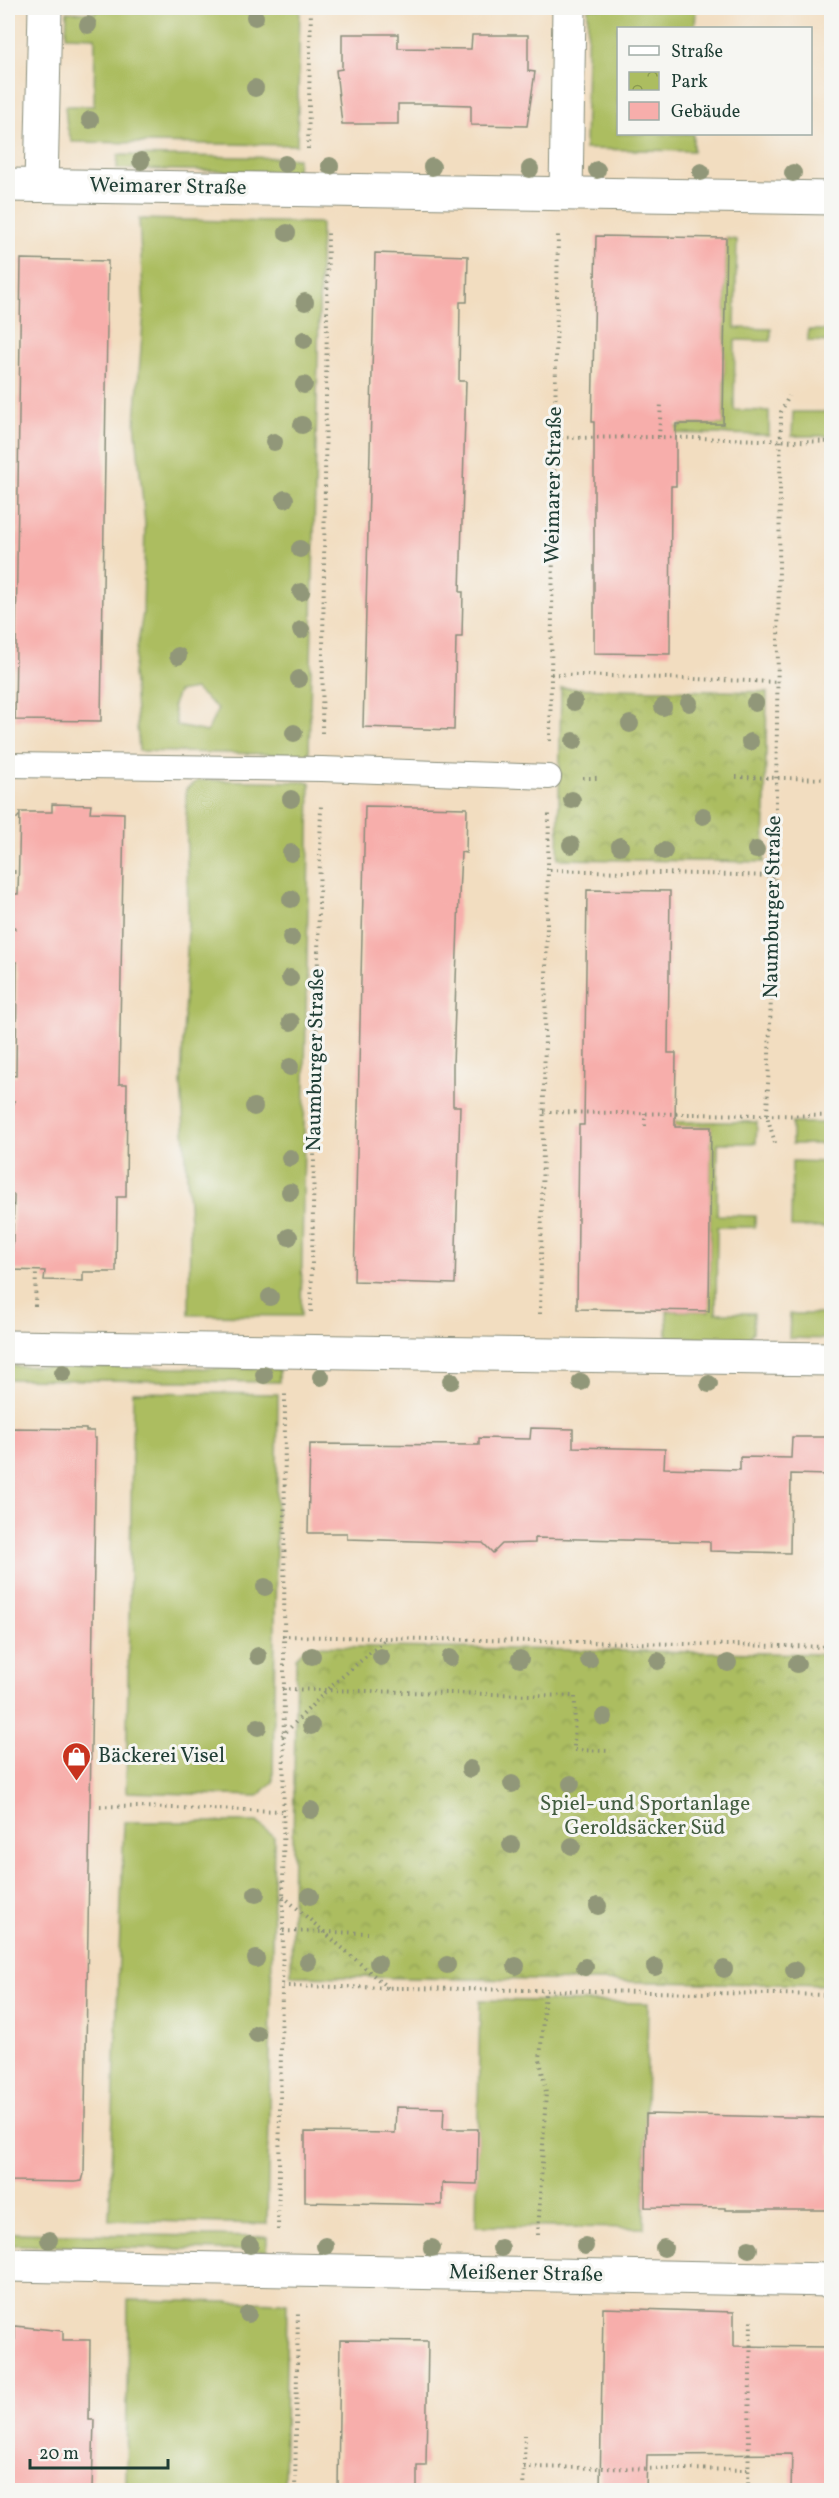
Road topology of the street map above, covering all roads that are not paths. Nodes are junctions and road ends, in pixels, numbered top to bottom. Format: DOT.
graph roads {
  1 [pos="45,8"];
  2 [pos="569,8"];
  3 [pos="8,185"];
  4 [pos="41,185"];
  5 [pos="562,193"];
  6 [pos="831,198"];
  7 [pos="8,765"];
  8 [pos="549,777"];
  9 [pos="8,1347"];
  10 [pos="831,1359"];
  11 [pos="8,2265"];
  12 [pos="831,2280"];
  1 -- 4 [label="street"];
  2 -- 5 [label="street"];
  3 -- 4 [label="street, Weimarer Straße"];
  4 -- 5 [label="street, Weimarer Straße"];
  5 -- 6 [label="street, Weimarer Straße"];
  7 -- 8 [label="lane"];
  9 -- 10 [label="street"];
  11 -- 12 [label="street, Meißener Straße"];
}
